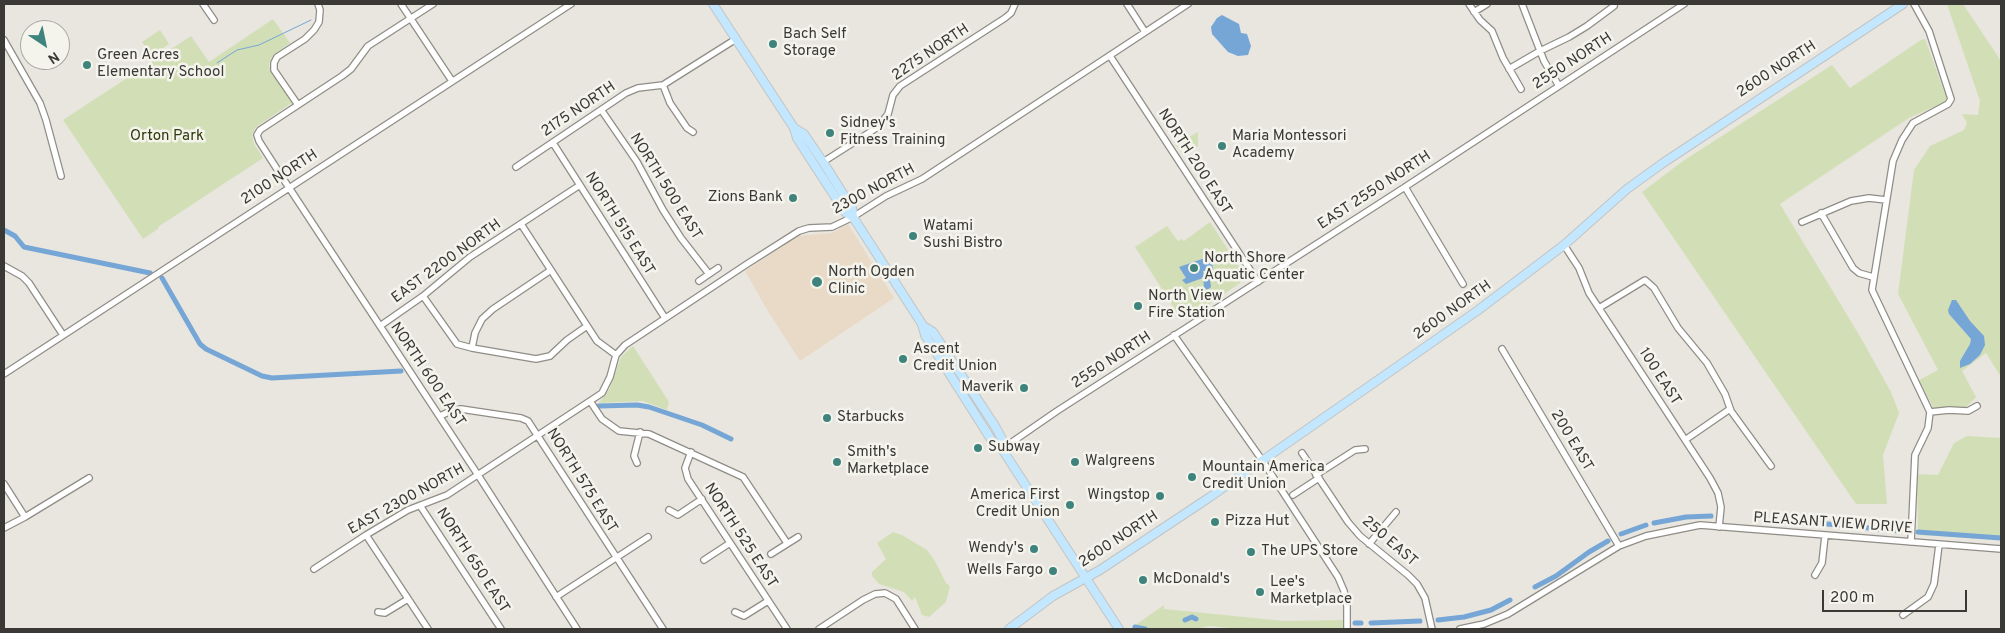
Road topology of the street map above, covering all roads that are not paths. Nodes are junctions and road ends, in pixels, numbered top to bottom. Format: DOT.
graph roads {
  1 [pos="204,4"];
  2 [pos="318,4"];
  3 [pos="400,4"];
  4 [pos="433,4"];
  5 [pos="570,4"];
  6 [pos="713,4"];
  7 [pos="1127,4"];
  8 [pos="1188,4"];
  9 [pos="1468,4"];
  10 [pos="1487,4"];
  11 [pos="1522,4"];
  12 [pos="1670,4"];
  13 [pos="1684,4"];
  14 [pos="1903,4"];
  15 [pos="1914,4"];
  16 [pos="1014,5"];
  17 [pos="1614,6"];
  18 [pos="1674,10"];
  19 [pos="1474,12"];
  20 [pos="410,18"];
  21 [pos="214,20"];
  22 [pos="1145,32"];
  23 [pos="736,39"];
  24 [pos="4,40"];
  25 [pos="7,51"];
  26 [pos="1540,51"];
  27 [pos="1110,56"];
  28 [pos="1509,69"];
  29 [pos="452,82"];
  30 [pos="663,85"];
  31 [pos="1560,86"];
  32 [pos="1521,89"];
  33 [pos="298,105"];
  34 [pos="602,111"];
  35 [pos="794,128"];
  36 [pos="694,132"];
  37 [pos="1475,141"];
  38 [pos="553,143"];
  39 [pos="823,162"];
  40 [pos="516,167"];
  41 [pos="61,176"];
  42 [pos="580,185"];
  43 [pos="289,186"];
  44 [pos="1405,187"];
  45 [pos="1886,200"];
  46 [pos="1821,213"];
  47 [pos="853,217"];
  48 [pos="1802,222"];
  49 [pos="521,224"];
  50 [pos="1564,245"];
  51 [pos="1288,262"];
  52 [pos="4,266"];
  53 [pos="718,268"];
  54 [pos="550,270"];
  55 [pos="709,274"];
  56 [pos="1874,277"];
  57 [pos="699,282"];
  58 [pos="1258,282"];
  59 [pos="1463,284"];
  60 [pos="423,296"];
  61 [pos="1598,308"];
  62 [pos="664,318"];
  63 [pos="922,324"];
  64 [pos="380,326"];
  65 [pos="587,326"];
  66 [pos="63,335"];
  67 [pos="1174,335"];
  68 [pos="472,348"];
  69 [pos="1502,349"];
  70 [pos="616,356"];
  71 [pos="4,374"];
  72 [pos="590,401"];
  73 [pos="1977,406"];
  74 [pos="1730,409"];
  75 [pos="1930,412"];
  76 [pos="440,416"];
  77 [pos="640,432"];
  78 [pos="538,435"];
  79 [pos="1685,440"];
  80 [pos="1002,449"];
  81 [pos="1365,450"];
  82 [pos="691,452"];
  83 [pos="1302,453"];
  84 [pos="1262,460"];
  85 [pos="637,463"];
  86 [pos="1771,466"];
  87 [pos="478,475"];
  88 [pos="1318,477"];
  89 [pos="89,478"];
  90 [pos="4,484"];
  91 [pos="1293,494"];
  92 [pos="702,499"];
  93 [pos="421,507"];
  94 [pos="669,510"];
  95 [pos="1396,512"];
  96 [pos="25,517"];
  97 [pos="1719,527"];
  98 [pos="4,528"];
  99 [pos="366,535"];
  100 [pos="648,536"];
  101 [pos="1825,536"];
  102 [pos="798,537"];
  103 [pos="1911,542"];
  104 [pos="730,543"];
  105 [pos="788,543"];
  106 [pos="1369,544"];
  107 [pos="1939,545"];
  108 [pos="1619,546"];
  109 [pos="2001,549"];
  110 [pos="771,554"];
  111 [pos="616,559"];
  112 [pos="704,560"];
  113 [pos="314,569"];
  114 [pos="1815,575"];
  115 [pos="1086,578"];
  116 [pos="556,597"];
  117 [pos="408,599"];
  118 [pos="768,600"];
  119 [pos="378,612"];
  120 [pos="736,612"];
  121 [pos="1903,615"];
  122 [pos="428,629"];
  123 [pos="501,629"];
  124 [pos="577,629"];
  125 [pos="663,629"];
  126 [pos="787,629"];
  127 [pos="819,629"];
  128 [pos="915,629"];
  129 [pos="1009,629"];
  130 [pos="1119,629"];
  131 [pos="1347,629"];
  132 [pos="1432,629"];
  133 [pos="1460,629"];
  1 -- 21 [label="street"];
  2 -- 33 [label="street"];
  3 -- 20 [label="street"];
  4 -- 20 [label="street"];
  5 -- 29 [label="street, 2100 NORTH"];
  6 -- 23 [label="main road"];
  7 -- 22 [label="street"];
  8 -- 22 [label="street, 2300 NORTH"];
  9 -- 19 [label="street"];
  10 -- 19 [label="street"];
  11 -- 26 [label="street"];
  12 -- 18 [label="street"];
  13 -- 18 [label="street, 2550 NORTH"];
  14 -- 50 [label="main road, 2600 NORTH"];
  15 -- 45 [label="street"];
  16 -- 39 [label="street, 2275 NORTH"];
  17 -- 26 [label="street"];
  18 -- 31 [label="street, 2550 NORTH"];
  19 -- 28 [label="street"];
  20 -- 29 [label="street"];
  20 -- 33 [label="street"];
  22 -- 27 [label="street, 2300 NORTH"];
  23 -- 30 [label="street, 2175 NORTH"];
  23 -- 35 [label="main road"];
  24 -- 25 [label="street"];
  25 -- 41 [label="street"];
  26 -- 28 [label="street"];
  26 -- 31 [label="street"];
  27 -- 47 [label="street, 2300 NORTH"];
  27 -- 58 [label="street, NORTH 200 EAST"];
  28 -- 32 [label="street"];
  29 -- 43 [label="street, 2100 NORTH"];
  30 -- 34 [label="street, 2175 NORTH"];
  30 -- 36 [label="street"];
  31 -- 37 [label="street, 2550 NORTH"];
  33 -- 43 [label="street, NORTH 600 EAST"];
  34 -- 38 [label="street, 2175 NORTH"];
  34 -- 55 [label="street, NORTH 500 EAST"];
  35 -- 39 [label="main road"];
  35 -- 47 [label="main road"];
  37 -- 44 [label="street, EAST 2550 NORTH"];
  38 -- 40 [label="street, 2175 NORTH"];
  38 -- 42 [label="street, NORTH 515 EAST"];
  39 -- 47 [label="main road"];
  42 -- 49 [label="street, EAST 2200 NORTH"];
  42 -- 62 [label="street, NORTH 515 EAST"];
  43 -- 64 [label="street, NORTH 600 EAST"];
  43 -- 66 [label="street, 2100 NORTH"];
  44 -- 51 [label="street, EAST 2550 NORTH"];
  44 -- 59 [label="street"];
  45 -- 46 [label="street"];
  45 -- 56 [label="street"];
  46 -- 48 [label="street"];
  46 -- 56 [label="street"];
  47 -- 62 [label="street, 2300 NORTH"];
  47 -- 63 [label="main road"];
  49 -- 54 [label="street"];
  49 -- 60 [label="street, EAST 2200 NORTH"];
  50 -- 61 [label="street, 100 EAST"];
  50 -- 84 [label="main road, 2600 NORTH"];
  51 -- 58 [label="street, 2550 NORTH"];
  52 -- 66 [label="street"];
  53 -- 55 [label="street"];
  54 -- 65 [label="street"];
  54 -- 68 [label="street"];
  55 -- 57 [label="street"];
  56 -- 75 [label="street"];
  58 -- 67 [label="street, 2550 NORTH"];
  60 -- 64 [label="street, EAST 2200 NORTH"];
  60 -- 68 [label="street"];
  61 -- 74 [label="street"];
  61 -- 79 [label="street, 100 EAST"];
  62 -- 70 [label="street, 2300 NORTH"];
  63 -- 80 [label="main road"];
  63 -- 80 [label="main road"];
  64 -- 76 [label="street, NORTH 600 EAST"];
  65 -- 68 [label="street"];
  65 -- 70 [label="street"];
  66 -- 71 [label="street, 2100 NORTH"];
  67 -- 80 [label="street, 2550 NORTH"];
  67 -- 84 [label="street"];
  69 -- 108 [label="street, 200 EAST"];
  70 -- 72 [label="street, 2300 NORTH"];
  72 -- 77 [label="street"];
  72 -- 78 [label="street, 2300 NORTH"];
  73 -- 75 [label="street"];
  74 -- 79 [label="street"];
  74 -- 86 [label="street"];
  75 -- 103 [label="street"];
  76 -- 78 [label="street, NORTH 575 EAST"];
  76 -- 87 [label="street, NORTH 600 EAST"];
  77 -- 82 [label="street"];
  77 -- 85 [label="street"];
  78 -- 87 [label="street, EAST 2300 NORTH"];
  78 -- 111 [label="street, NORTH 575 EAST"];
  79 -- 97 [label="street, 100 EAST"];
  80 -- 115 [label="main road"];
  81 -- 88 [label="street"];
  82 -- 92 [label="street, NORTH 525 EAST"];
  82 -- 105 [label="street"];
  83 -- 88 [label="street, 250 EAST"];
  84 -- 115 [label="main road, 2600 NORTH"];
  84 -- 131 [label="street"];
  87 -- 93 [label="street, EAST 2300 NORTH"];
  87 -- 116 [label="street, NORTH 600 EAST"];
  88 -- 91 [label="street"];
  88 -- 106 [label="street, 250 EAST"];
  89 -- 96 [label="street"];
  90 -- 96 [label="street"];
  92 -- 94 [label="street"];
  92 -- 104 [label="street, NORTH 525 EAST"];
  93 -- 99 [label="street, EAST 2300 NORTH"];
  93 -- 123 [label="street, NORTH 650 EAST"];
  95 -- 106 [label="street"];
  96 -- 98 [label="street"];
  97 -- 101 [label="street, PLEASANT VIEW DRIVE"];
  97 -- 108 [label="street, PLEASANT VIEW DRIVE"];
  99 -- 113 [label="street, EAST 2300 NORTH"];
  99 -- 117 [label="street"];
  100 -- 111 [label="street"];
  101 -- 103 [label="street, PLEASANT VIEW DRIVE"];
  101 -- 114 [label="street"];
  102 -- 105 [label="street"];
  103 -- 107 [label="street, PLEASANT VIEW DRIVE"];
  104 -- 112 [label="street"];
  104 -- 118 [label="street, NORTH 525 EAST"];
  105 -- 110 [label="street"];
  106 -- 132 [label="street, 250 EAST"];
  107 -- 109 [label="street, PLEASANT VIEW DRIVE"];
  107 -- 121 [label="street"];
  108 -- 133 [label="street, PLEASANT VIEW DRIVE"];
  111 -- 116 [label="street"];
  111 -- 125 [label="street, NORTH 575 EAST"];
  115 -- 129 [label="main road, 2600 NORTH"];
  115 -- 130 [label="main road"];
  116 -- 124 [label="street, NORTH 600 EAST"];
  117 -- 119 [label="street"];
  117 -- 122 [label="street"];
  118 -- 120 [label="street"];
  118 -- 126 [label="street, NORTH 525 EAST"];
  127 -- 128 [label="street"];
}
